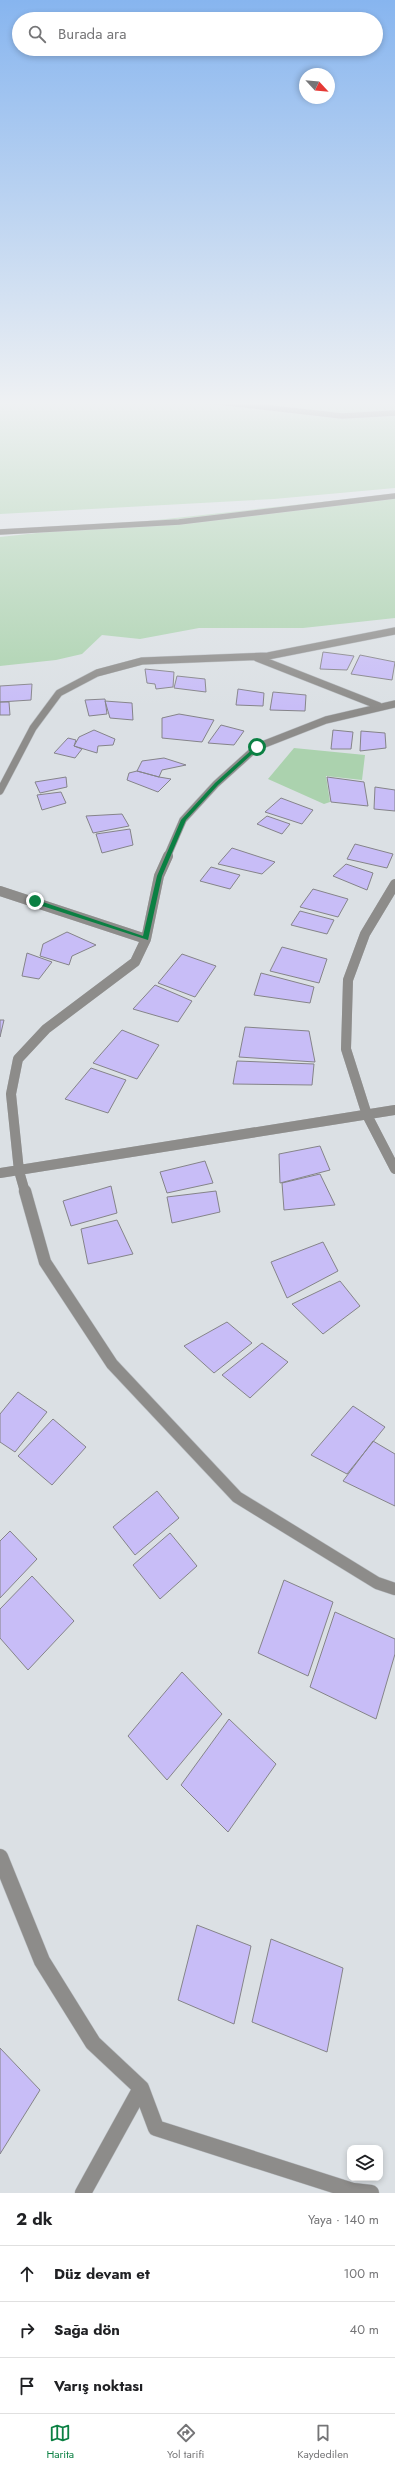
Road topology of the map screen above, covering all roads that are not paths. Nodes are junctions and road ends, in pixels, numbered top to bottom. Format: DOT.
graph roads {
  1 [pos="334,503"];
  2 [pos="0,532"];
  3 [pos="395,631"];
  4 [pos="253,656"];
  5 [pos="395,704"];
  6 [pos="379,706"];
  7 [pos="0,791"];
  8 [pos="395,884"];
  9 [pos="0,891"];
  10 [pos="146,939"];
  11 [pos="395,1110"];
  12 [pos="367,1115"];
  13 [pos="395,1169"];
  14 [pos="19,1172"];
  15 [pos="0,1173"];
  16 [pos="395,1589"];
  17 [pos="0,1857"];
  18 [pos="141,2088"];
  19 [pos="83,2193"];
  20 [pos="371,2193"];
  1 -- 2 [label="street"];
  3 -- 4 [label="street"];
  4 -- 6 [label="street"];
  4 -- 7 [label="street"];
  5 -- 6 [label="street"];
  6 -- 10 [label="street"];
  8 -- 12 [label="street"];
  9 -- 10 [label="street"];
  10 -- 14 [label="street"];
  11 -- 12 [label="street"];
  12 -- 13 [label="street"];
  12 -- 14 [label="street"];
  14 -- 15 [label="street"];
  14 -- 16 [label="street"];
  17 -- 18 [label="street"];
  18 -- 19 [label="street"];
  18 -- 20 [label="street"];
}
